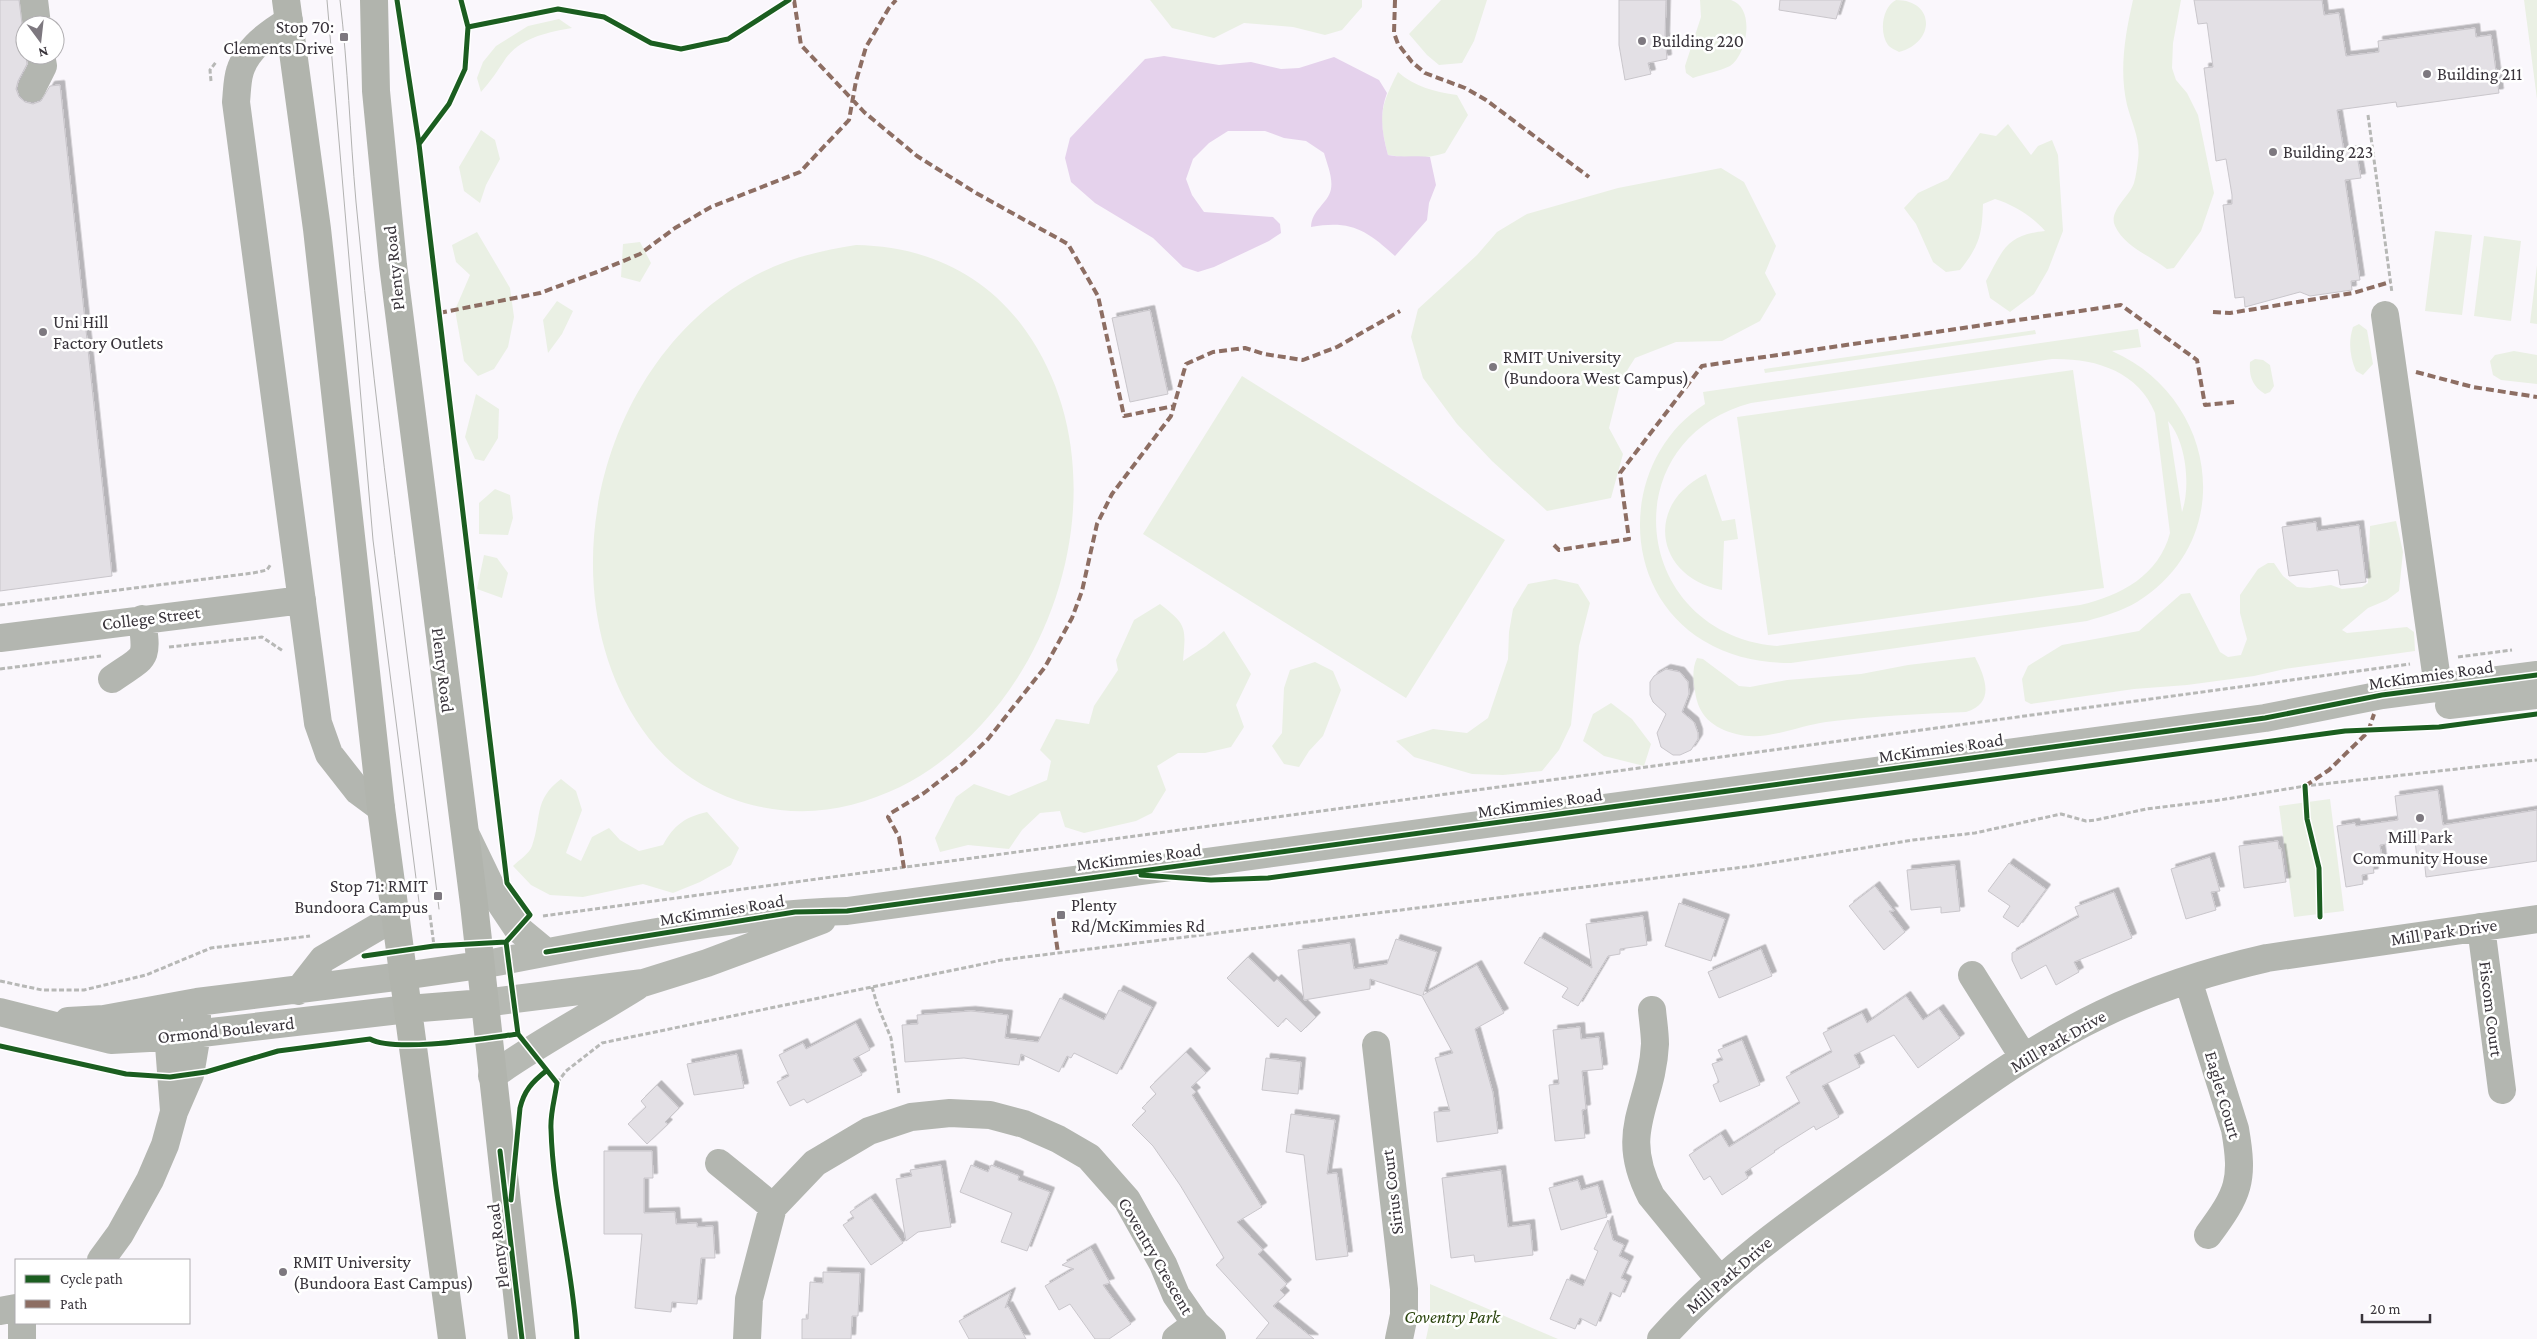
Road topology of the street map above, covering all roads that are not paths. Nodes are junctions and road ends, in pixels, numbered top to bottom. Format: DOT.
graph roads {
  1 [pos="34,0"];
  2 [pos="374,0"];
  3 [pos="287,5"];
  4 [pos="36,15"];
  5 [pos="43,65"];
  6 [pos="32,88"];
  7 [pos="2389,306"];
  8 [pos="302,600"];
  9 [pos="142,619"];
  10 [pos="0,638"];
  11 [pos="2537,675"];
  12 [pos="112,679"];
  13 [pos="2438,687"];
  14 [pos="2537,695"];
  15 [pos="2265,718"];
  16 [pos="381,808"];
  17 [pos="464,829"];
  18 [pos="847,911"];
  19 [pos="395,917"];
  20 [pos="2537,919"];
  21 [pos="2481,927"];
  22 [pos="546,952"];
  23 [pos="479,954"];
  24 [pos="401,964"];
  25 [pos="1972,975"];
  26 [pos="2188,980"];
  27 [pos="643,983"];
  28 [pos="298,991"];
  29 [pos="197,1002"];
  30 [pos="484,1003"];
  31 [pos="167,1007"];
  32 [pos="408,1010"];
  33 [pos="1652,1010"];
  34 [pos="0,1012"];
  35 [pos="46,1022"];
  36 [pos="197,1034"];
  37 [pos="168,1038"];
  38 [pos="1376,1046"];
  39 [pos="2024,1058"];
  40 [pos="492,1076"];
  41 [pos="2502,1090"];
  42 [pos="174,1112"];
  43 [pos="719,1163"];
  44 [pos="773,1207"];
  45 [pos="2208,1235"];
  46 [pos="102,1259"];
  47 [pos="1719,1279"];
  48 [pos="15,1308"];
  49 [pos="0,1311"];
  50 [pos="22,1324"];
  51 [pos="1194,1334"];
  52 [pos="22,1339"];
  53 [pos="452,1339"];
  54 [pos="522,1339"];
  55 [pos="747,1339"];
  56 [pos="1399,1339"];
  57 [pos="1662,1339"];
  1 -- 4 [label="street"];
  2 -- 17 [label="highway, Plenty Road"];
  3 -- 8 [label="street"];
  3 -- 16 [label="highway"];
  5 -- 6 [label="street"];
  7 -- 13 [label="street"];
  8 -- 9 [label="street, College Street"];
  8 -- 16 [label="street"];
  9 -- 10 [label="street, College Street"];
  9 -- 12 [label="street"];
  11 -- 13 [label="main road, McKimmies Road"];
  13 -- 15 [label="main road, McKimmies Road"];
  14 -- 15 [label="main road, McKimmies Road"];
  15 -- 18 [label="main road, McKimmies Road"];
  16 -- 19 [label="highway"];
  17 -- 22 [label="main road"];
  17 -- 23 [label="highway, Plenty Road"];
  18 -- 22 [label="main road, McKimmies Road"];
  18 -- 27 [label="main road, McKimmies Road"];
  19 -- 24 [label="highway"];
  19 -- 28 [label="street"];
  20 -- 21 [label="street, Mill Park Drive"];
  21 -- 26 [label="street, Mill Park Drive"];
  21 -- 41 [label="street, Fiscom Court"];
  22 -- 23 [label="main road, McKimmies Road"];
  23 -- 24 [label="highway, McKimmies Road"];
  23 -- 30 [label="highway, Plenty Road"];
  24 -- 28 [label="street, Ormond Boulevard"];
  24 -- 32 [label="highway"];
  25 -- 39 [label="street"];
  26 -- 39 [label="street, Mill Park Drive"];
  26 -- 45 [label="street, Eaglet Court"];
  27 -- 30 [label="main road, McKimmies Road"];
  27 -- 40 [label="main road"];
  28 -- 29 [label="street, Ormond Boulevard"];
  29 -- 31 [label="street, Ormond Boulevard"];
  29 -- 36 [label="street"];
  30 -- 32 [label="highway, McKimmies Road"];
  30 -- 40 [label="highway, Plenty Road"];
  31 -- 35 [label="street, Ormond Boulevard"];
  31 -- 37 [label="street"];
  32 -- 36 [label="street, Ormond Boulevard"];
  32 -- 53 [label="highway"];
  33 -- 47 [label="street"];
  34 -- 35 [label="street, Ormond Boulevard"];
  35 -- 37 [label="street, Ormond Boulevard"];
  36 -- 37 [label="street, Ormond Boulevard"];
  36 -- 42 [label="street"];
  37 -- 42 [label="street"];
  38 -- 56 [label="street, Sirius Court"];
  39 -- 47 [label="street, Mill Park Drive"];
  40 -- 54 [label="highway, Plenty Road"];
  42 -- 46 [label="street"];
  43 -- 44 [label="street"];
  44 -- 51 [label="street, Coventry Crescent"];
  44 -- 55 [label="street, Coventry Crescent"];
  47 -- 57 [label="street, Mill Park Drive"];
  48 -- 49 [label="street"];
  50 -- 52 [label="street"];
}
